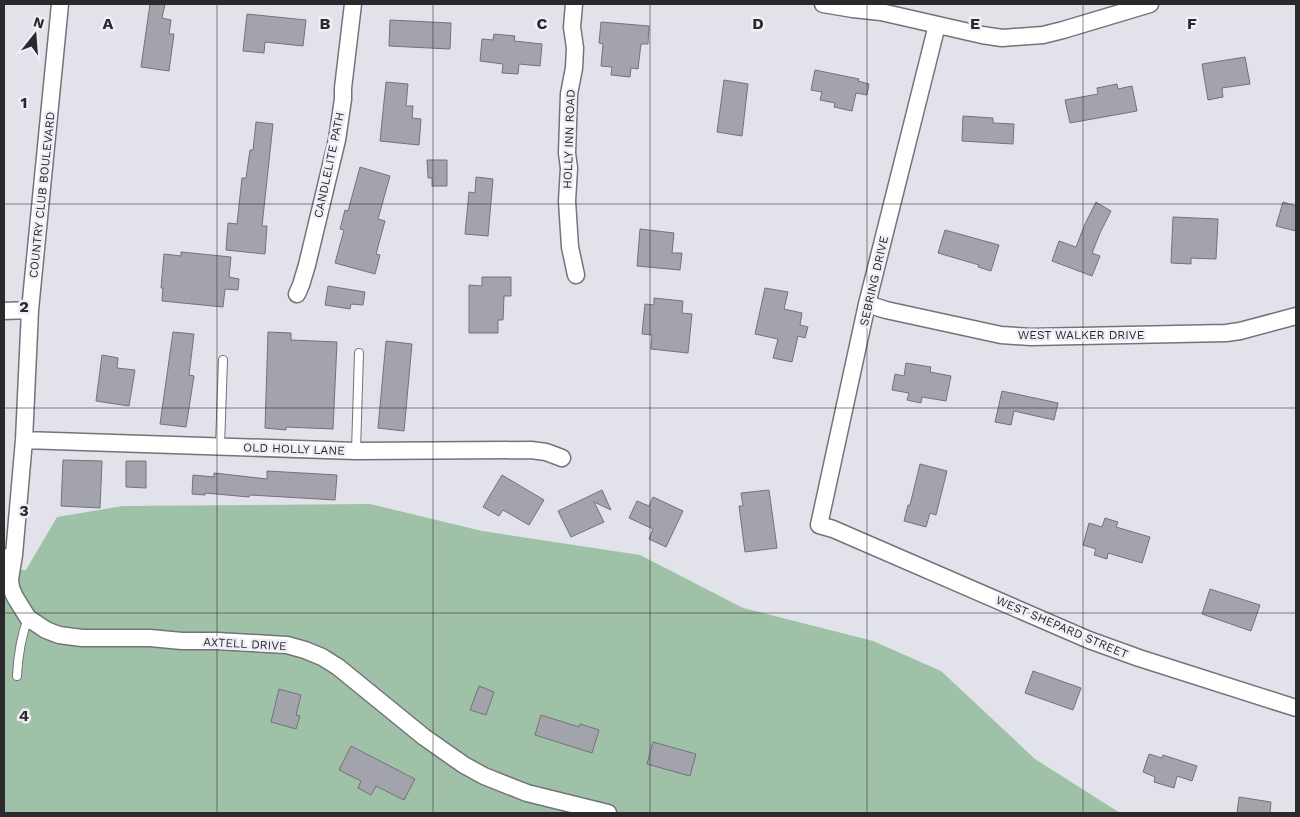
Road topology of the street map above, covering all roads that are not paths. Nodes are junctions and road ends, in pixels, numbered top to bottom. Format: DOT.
graph roads {
  1 [pos="60,4"];
  2 [pos="353,4"];
  3 [pos="574,4"];
  4 [pos="823,4"];
  5 [pos="1150,4"];
  6 [pos="937,25"];
  7 [pos="576,275"];
  8 [pos="297,294"];
  9 [pos="867,304"];
  10 [pos="30,310"];
  11 [pos="4,311"];
  12 [pos="1296,316"];
  13 [pos="359,353"];
  14 [pos="224,360"];
  15 [pos="24,440"];
  16 [pos="220,446"];
  17 [pos="356,451"];
  18 [pos="562,458"];
  19 [pos="833,529"];
  20 [pos="9,557"];
  21 [pos="28,618"];
  22 [pos="17,676"];
  23 [pos="1296,708"];
  24 [pos="608,813"];
  1 -- 10 [label="street, COUNTRY CLUB BOULEVARD"];
  2 -- 8 [label="street, CANDLELITE PATH"];
  3 -- 7 [label="street, HOLLY INN ROAD"];
  4 -- 6 [label="street"];
  5 -- 6 [label="street"];
  6 -- 9 [label="street, SEBRING DRIVE"];
  9 -- 12 [label="street, WEST WALKER DRIVE"];
  9 -- 19 [label="street, SEBRING DRIVE"];
  10 -- 11 [label="street"];
  10 -- 15 [label="street, COUNTRY CLUB BOULEVARD"];
  13 -- 17 [label="lane"];
  14 -- 16 [label="lane"];
  15 -- 16 [label="street, OLD HOLLY LANE"];
  15 -- 20 [label="street, COUNTRY CLUB BOULEVARD"];
  16 -- 17 [label="street, OLD HOLLY LANE"];
  17 -- 18 [label="street, OLD HOLLY LANE"];
  19 -- 23 [label="street, WEST SHEPARD STREET"];
  20 -- 21 [label="street, AXTELL DRIVE"];
  21 -- 22 [label="lane"];
  21 -- 24 [label="street, AXTELL DRIVE"];
}
